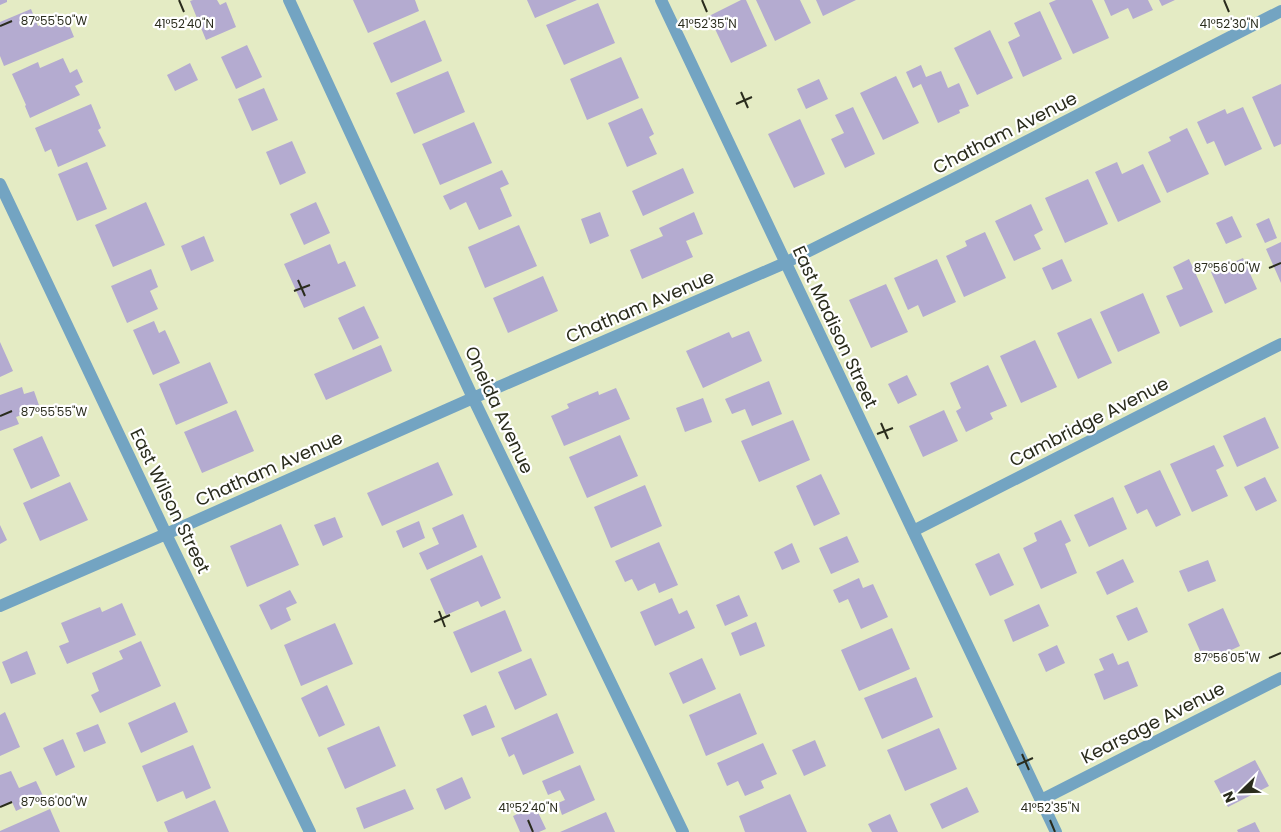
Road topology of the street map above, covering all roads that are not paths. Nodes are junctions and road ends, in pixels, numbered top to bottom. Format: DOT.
graph roads {
  1 [pos="289,0"];
  2 [pos="661,0"];
  3 [pos="1281,12"];
  4 [pos="0,184"];
  5 [pos="785,262"];
  6 [pos="1281,344"];
  7 [pos="474,398"];
  8 [pos="913,532"];
  9 [pos="166,534"];
  10 [pos="0,606"];
  11 [pos="1281,678"];
  12 [pos="1040,800"];
  13 [pos="310,832"];
  14 [pos="683,832"];
  15 [pos="1054,832"];
  1 -- 7 [label="street, Oneida Avenue"];
  2 -- 5 [label="street, East Madison Street"];
  3 -- 5 [label="street, Chatham Avenue"];
  4 -- 9 [label="street, East Wilson Street"];
  5 -- 7 [label="street, Chatham Avenue"];
  5 -- 8 [label="street, East Madison Street"];
  6 -- 8 [label="street, Cambridge Avenue"];
  7 -- 9 [label="street, Chatham Avenue"];
  7 -- 14 [label="street, Oneida Avenue"];
  8 -- 12 [label="street, East Madison Street"];
  9 -- 10 [label="street, Chatham Avenue"];
  9 -- 13 [label="street, East Wilson Street"];
  11 -- 12 [label="street, Kearsage Avenue"];
  12 -- 15 [label="street, East Madison Street"];
}
